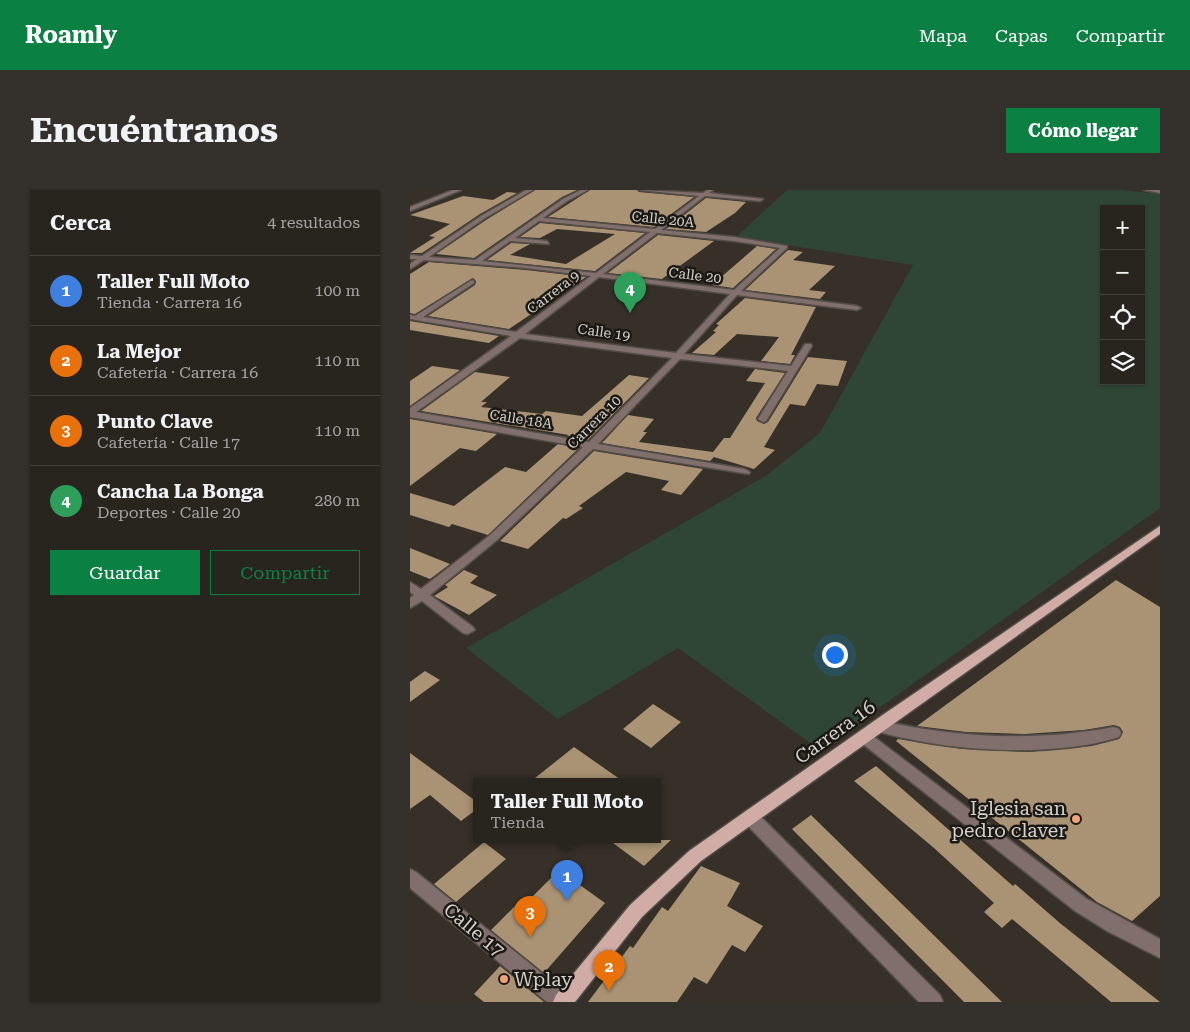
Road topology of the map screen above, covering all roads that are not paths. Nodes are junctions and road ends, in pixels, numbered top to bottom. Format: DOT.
graph roads {
  1 [pos="458,190"];
  2 [pos="530,190"];
  3 [pos="585,190"];
  4 [pos="642,190"];
  5 [pos="1149,190"];
  6 [pos="1160,191"];
  7 [pos="707,193"];
  8 [pos="760,199"];
  9 [pos="410,209"];
  10 [pos="539,219"];
  11 [pos="655,231"];
  12 [pos="509,239"];
  13 [pos="548,243"];
  14 [pos="785,246"];
  15 [pos="410,257"];
  16 [pos="424,258"];
  17 [pos="476,262"];
  18 [pos="410,267"];
  19 [pos="596,276"];
  20 [pos="472,282"];
  21 [pos="735,293"];
  22 [pos="857,308"];
  23 [pos="413,318"];
  24 [pos="518,335"];
  25 [pos="808,346"];
  26 [pos="678,356"];
  27 [pos="794,369"];
  28 [pos="410,413"];
  29 [pos="763,419"];
  30 [pos="592,444"];
  31 [pos="744,472"];
  32 [pos="1160,529"];
  33 [pos="410,586"];
  34 [pos="422,594"];
  35 [pos="410,604"];
  36 [pos="468,630"];
  37 [pos="878,726"];
  38 [pos="1114,734"];
  39 [pos="864,737"];
  40 [pos="750,817"];
  41 [pos="410,877"];
  42 [pos="1160,949"];
  43 [pos="563,1002"];
  44 [pos="932,1002"];
  1 -- 9 [label="street"];
  2 -- 16 [label="street"];
  3 -- 10 [label="street"];
  4 -- 7 [label="street"];
  5 -- 6 [label="street"];
  7 -- 8 [label="street"];
  7 -- 11 [label="street, Carrera 9"];
  10 -- 11 [label="street, Calle 20A"];
  10 -- 12 [label="street"];
  11 -- 14 [label="street, Calle 20A"];
  11 -- 19 [label="street, Carrera 9"];
  12 -- 13 [label="street"];
  12 -- 17 [label="street"];
  14 -- 21 [label="street, Carrera 10"];
  15 -- 16 [label="street, Calle 20"];
  16 -- 17 [label="street, Calle 20"];
  16 -- 18 [label="street"];
  17 -- 19 [label="street, Calle 20"];
  19 -- 21 [label="street, Calle 20"];
  19 -- 24 [label="street, Carrera 9"];
  20 -- 23 [label="street"];
  21 -- 22 [label="street, Calle 20"];
  21 -- 26 [label="street, Carrera 10"];
  23 -- 24 [label="street, Calle 19"];
  24 -- 26 [label="street, Calle 19"];
  24 -- 28 [label="street, Carrera 9"];
  25 -- 27 [label="street"];
  26 -- 27 [label="street, Calle 19"];
  26 -- 30 [label="street, Carrera 10"];
  27 -- 29 [label="street"];
  28 -- 30 [label="street, Calle 18A"];
  30 -- 31 [label="street, Calle 18A"];
  30 -- 34 [label="street, Carrera 10"];
  32 -- 37 [label="main road, Carrera 16"];
  33 -- 34 [label="street"];
  34 -- 35 [label="street, Carrera 10"];
  34 -- 36 [label="street"];
  37 -- 38 [label="street"];
  37 -- 39 [label="main road, Carrera 16"];
  39 -- 40 [label="main road, Carrera 16"];
  39 -- 42 [label="street"];
  40 -- 43 [label="main road, Carrera 16"];
  40 -- 44 [label="street"];
  41 -- 43 [label="street, Calle 17"];
}
